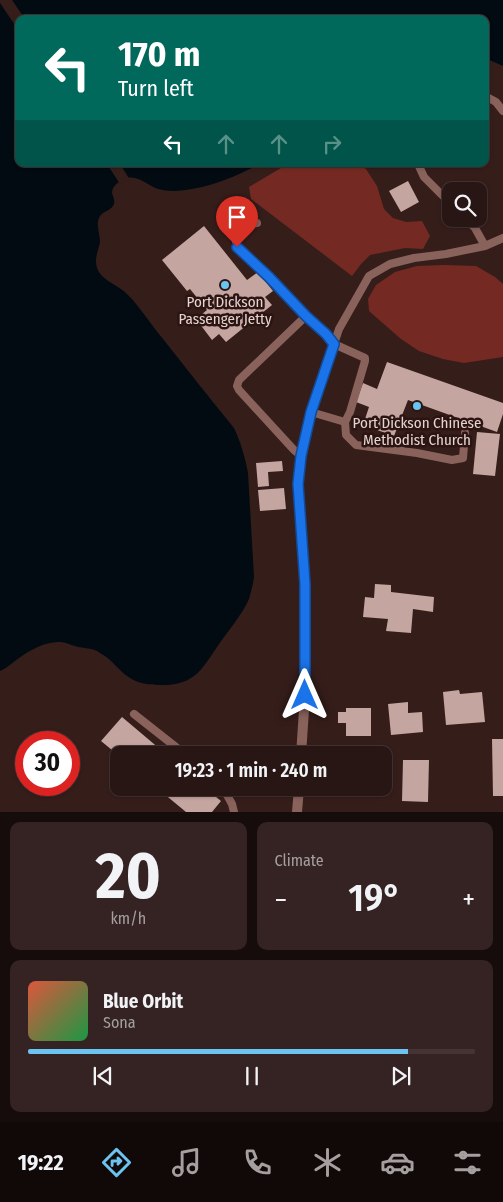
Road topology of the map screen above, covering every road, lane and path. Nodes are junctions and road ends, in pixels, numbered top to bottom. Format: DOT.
graph roads {
  1 [pos="489,98"];
  2 [pos="503,111"];
  3 [pos="419,167"];
  4 [pos="442,195"];
  5 [pos="257,223"];
  6 [pos="474,227"];
  7 [pos="503,238"];
  8 [pos="485,246"];
  9 [pos="306,316"];
  10 [pos="334,344"];
  11 [pos="311,412"];
  12 [pos="345,422"];
  13 [pos="465,433"];
  14 [pos="301,456"];
  15 [pos="134,714"];
  16 [pos="175,746"];
  17 [pos="302,746"];
  18 [pos="228,796"];
  19 [pos="298,796"];
  20 [pos="234,812"];
  21 [pos="297,812"];
  1 -- 2 [label="lane"];
  3 -- 4 [label="lane"];
  5 -- 9 [label="lane"];
  6 -- 8 [label="lane"];
  7 -- 8 [label="lane"];
  8 -- 10 [label="lane"];
  9 -- 10 [label="lane"];
  9 -- 14 [label="lane"];
  10 -- 11 [label="street"];
  10 -- 12 [label="lane"];
  11 -- 12 [label="lane"];
  11 -- 14 [label="street"];
  12 -- 13 [label="lane"];
  14 -- 17 [label="street"];
  15 -- 16 [label="lane"];
  18 -- 20 [label="lane"];
  19 -- 21 [label="street"];
}
